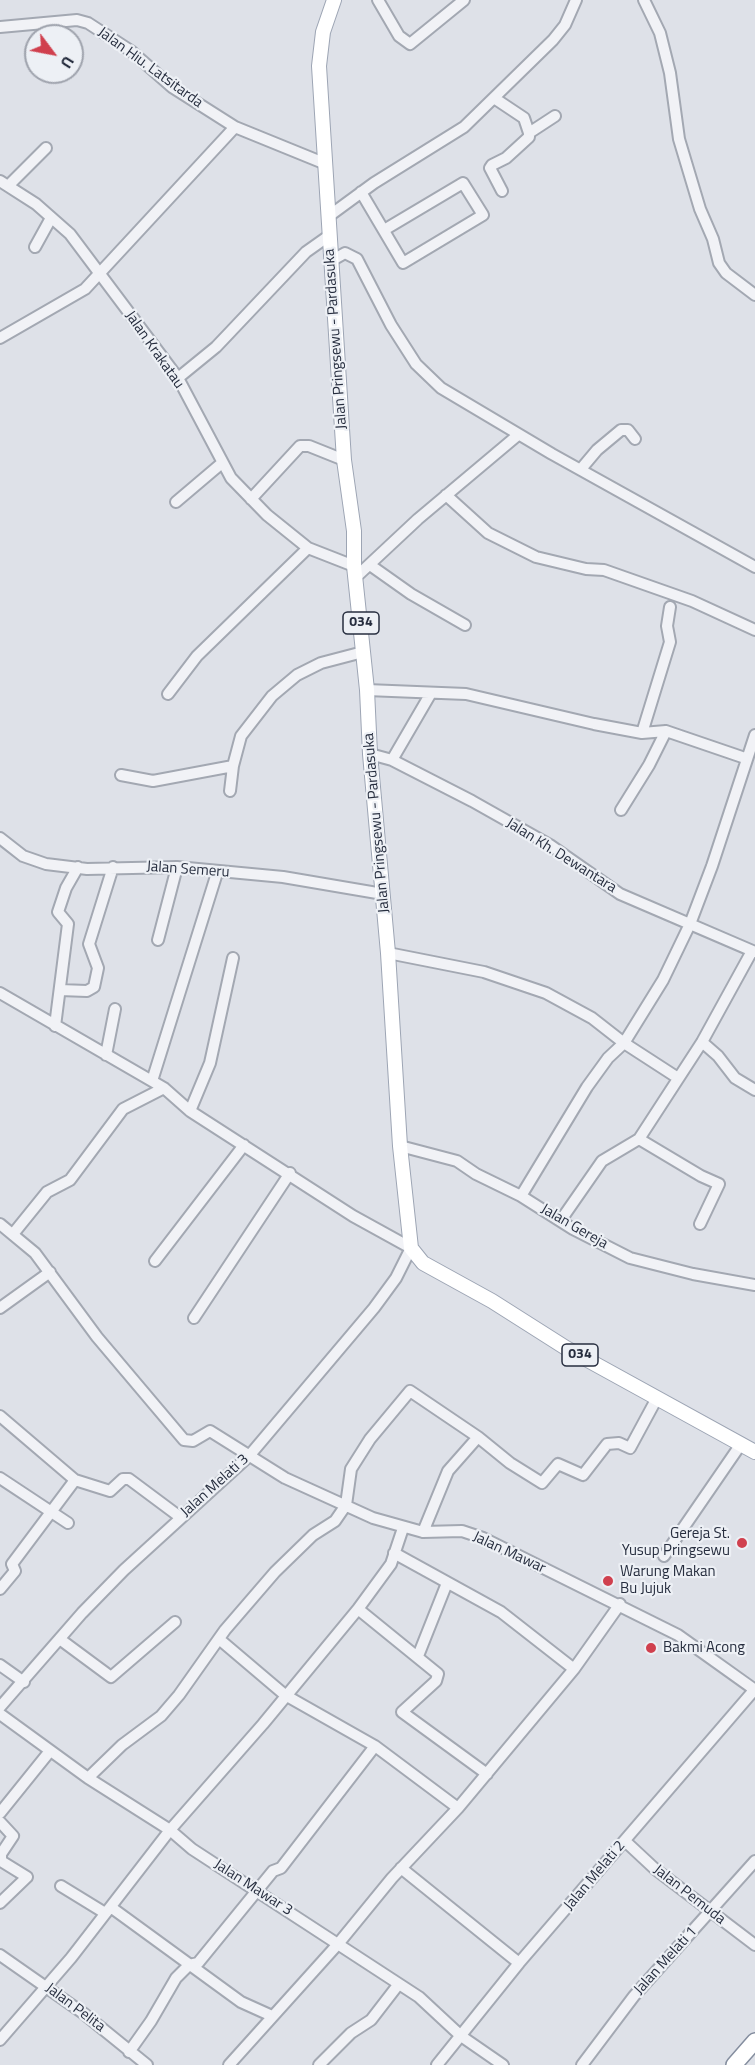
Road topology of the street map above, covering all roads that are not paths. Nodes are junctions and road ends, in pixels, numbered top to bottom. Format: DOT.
graph roads {
  1 [pos="334,0"];
  2 [pos="378,0"];
  3 [pos="464,0"];
  4 [pos="576,0"];
  5 [pos="644,0"];
  6 [pos="0,27"];
  7 [pos="494,98"];
  8 [pos="555,116"];
  9 [pos="235,127"];
  10 [pos="529,133"];
  11 [pos="46,148"];
  12 [pos="327,164"];
  13 [pos="4,184"];
  14 [pos="502,191"];
  15 [pos="361,192"];
  16 [pos="329,216"];
  17 [pos="51,218"];
  18 [pos="384,230"];
  19 [pos="330,235"];
  20 [pos="35,247"];
  21 [pos="331,261"];
  22 [pos="100,274"];
  23 [pos="755,295"];
  24 [pos="0,338"];
  25 [pos="178,378"];
  26 [pos="518,435"];
  27 [pos="635,439"];
  28 [pos="344,460"];
  29 [pos="222,464"];
  30 [pos="581,469"];
  31 [pos="446,495"];
  32 [pos="251,500"];
  33 [pos="176,502"];
  34 [pos="308,548"];
  35 [pos="370,565"];
  36 [pos="755,567"];
  37 [pos="355,571"];
  38 [pos="670,607"];
  39 [pos="465,625"];
  40 [pos="755,630"];
  41 [pos="363,652"];
  42 [pos="367,690"];
  43 [pos="431,693"];
  44 [pos="168,694"];
  45 [pos="666,731"];
  46 [pos="642,732"];
  47 [pos="755,735"];
  48 [pos="370,754"];
  49 [pos="746,758"];
  50 [pos="392,760"];
  51 [pos="233,766"];
  52 [pos="121,775"];
  53 [pos="231,791"];
  54 [pos="621,810"];
  55 [pos="0,838"];
  56 [pos="78,867"];
  57 [pos="113,867"];
  58 [pos="177,867"];
  59 [pos="217,873"];
  60 [pos="382,894"];
  61 [pos="690,924"];
  62 [pos="158,940"];
  63 [pos="754,951"];
  64 [pos="388,953"];
  65 [pos="233,958"];
  66 [pos="60,990"];
  67 [pos="0,993"];
  68 [pos="115,1009"];
  69 [pos="55,1026"];
  70 [pos="702,1042"];
  71 [pos="624,1043"];
  72 [pos="105,1055"];
  73 [pos="678,1078"];
  74 [pos="152,1081"];
  75 [pos="164,1088"];
  76 [pos="755,1090"];
  77 [pos="190,1111"];
  78 [pos="639,1139"];
  79 [pos="244,1145"];
  80 [pos="400,1146"];
  81 [pos="290,1173"];
  82 [pos="521,1196"];
  83 [pos="561,1220"];
  84 [pos="0,1224"];
  85 [pos="700,1224"];
  86 [pos="13,1234"];
  87 [pos="411,1248"];
  88 [pos="155,1261"];
  89 [pos="50,1272"];
  90 [pos="755,1286"];
  91 [pos="0,1308"];
  92 [pos="194,1318"];
  93 [pos="657,1398"];
  94 [pos="0,1416"];
  95 [pos="478,1437"];
  96 [pos="741,1444"];
  97 [pos="755,1452"];
  98 [pos="249,1455"];
  99 [pos="0,1478"];
  100 [pos="75,1480"];
  101 [pos="346,1505"];
  102 [pos="52,1509"];
  103 [pos="180,1517"];
  104 [pos="68,1522"];
  105 [pos="403,1528"];
  106 [pos="423,1532"];
  107 [pos="394,1553"];
  108 [pos="664,1556"];
  109 [pos="447,1583"];
  110 [pos="0,1589"];
  111 [pos="620,1604"];
  112 [pos="358,1610"];
  113 [pos="175,1622"];
  114 [pos="219,1639"];
  115 [pos="61,1640"];
  116 [pos="418,1656"];
  117 [pos="0,1665"];
  118 [pos="574,1669"];
  119 [pos="24,1682"];
  120 [pos="755,1689"];
  121 [pos="285,1695"];
  122 [pos="0,1707"];
  123 [pos="0,1714"];
  124 [pos="375,1746"];
  125 [pos="50,1751"];
  126 [pos="487,1774"];
  127 [pos="88,1778"];
  128 [pos="458,1808"];
  129 [pos="0,1814"];
  130 [pos="0,1822"];
  131 [pos="170,1830"];
  132 [pos="625,1841"];
  133 [pos="755,1861"];
  134 [pos="401,1868"];
  135 [pos="61,1886"];
  136 [pos="256,1891"];
  137 [pos="0,1903"];
  138 [pos="109,1911"];
  139 [pos="710,1913"];
  140 [pos="338,1944"];
  141 [pos="755,1946"];
  142 [pos="0,1955"];
  143 [pos="519,1963"];
  144 [pos="189,1965"];
  145 [pos="45,1985"];
  146 [pos="398,1985"];
  147 [pos="273,2016"];
  148 [pos="462,2036"];
  149 [pos="0,2040"];
  150 [pos="755,2041"];
  151 [pos="129,2052"];
  152 [pos="147,2065"];
  153 [pos="229,2065"];
  154 [pos="319,2065"];
  155 [pos="437,2065"];
  156 [pos="503,2065"];
  157 [pos="582,2065"];
  158 [pos="734,2065"];
  1 -- 12 [label="main road, Jalan Pringsewu - Pardasuka / 034"];
  2 -- 3 [label="street"];
  4 -- 7 [label="street"];
  5 -- 23 [label="street"];
  6 -- 9 [label="street, Jalan Hiu. Latsitarda"];
  7 -- 10 [label="street"];
  7 -- 15 [label="street"];
  8 -- 10 [label="street"];
  9 -- 12 [label="street, Jalan Hiu. Latsitarda"];
  9 -- 22 [label="street"];
  10 -- 14 [label="street"];
  11 -- 13 [label="street"];
  12 -- 16 [label="main road, Jalan Pringsewu - Pardasuka / 034"];
  13 -- 17 [label="street, Jalan Krakatau"];
  15 -- 16 [label="street"];
  15 -- 18 [label="street"];
  16 -- 19 [label="main road, Jalan Pringsewu - Pardasuka / 034"];
  17 -- 20 [label="street"];
  17 -- 22 [label="street, Jalan Krakatau"];
  18 -- 18 [label="street"];
  19 -- 21 [label="main road, Jalan Pringsewu - Pardasuka / 034"];
  19 -- 25 [label="street"];
  21 -- 26 [label="street"];
  21 -- 28 [label="main road, Jalan Pringsewu - Pardasuka / 034"];
  22 -- 24 [label="street"];
  22 -- 25 [label="street, Jalan Krakatau"];
  25 -- 29 [label="street, Jalan Krakatau"];
  26 -- 30 [label="street"];
  26 -- 31 [label="street"];
  27 -- 30 [label="street"];
  28 -- 32 [label="street"];
  28 -- 37 [label="main road, Jalan Pringsewu - Pardasuka / 034"];
  29 -- 32 [label="street, Jalan Krakatau"];
  29 -- 33 [label="street"];
  30 -- 36 [label="street"];
  31 -- 35 [label="street"];
  31 -- 40 [label="street"];
  32 -- 34 [label="street, Jalan Krakatau"];
  34 -- 37 [label="street, Jalan Krakatau"];
  34 -- 44 [label="street"];
  35 -- 37 [label="street"];
  35 -- 39 [label="street"];
  37 -- 41 [label="main road, Jalan Pringsewu - Pardasuka / 034"];
  38 -- 46 [label="street"];
  41 -- 42 [label="main road, Jalan Pringsewu - Pardasuka / 034"];
  41 -- 51 [label="street"];
  42 -- 43 [label="street"];
  42 -- 48 [label="main road, Jalan Pringsewu - Pardasuka / 034"];
  43 -- 46 [label="street"];
  43 -- 50 [label="street"];
  45 -- 46 [label="street"];
  45 -- 49 [label="street"];
  45 -- 54 [label="street"];
  47 -- 49 [label="street"];
  48 -- 50 [label="street, Jalan Kh. Dewantara"];
  48 -- 60 [label="main road, Jalan Pringsewu - Pardasuka / 034"];
  49 -- 61 [label="street"];
  50 -- 61 [label="street, Jalan Kh. Dewantara"];
  51 -- 52 [label="street"];
  51 -- 53 [label="street"];
  55 -- 56 [label="street, Jalan Semeru"];
  56 -- 57 [label="street, Jalan Semeru"];
  56 -- 66 [label="street"];
  57 -- 58 [label="street, Jalan Semeru"];
  57 -- 66 [label="street"];
  58 -- 59 [label="street, Jalan Semeru"];
  58 -- 62 [label="street"];
  59 -- 60 [label="street, Jalan Semeru"];
  59 -- 74 [label="street"];
  60 -- 64 [label="main road, Jalan Pringsewu - Pardasuka / 034"];
  61 -- 63 [label="street, Jalan Kh. Dewantara"];
  61 -- 71 [label="street"];
  63 -- 70 [label="street"];
  64 -- 71 [label="street"];
  64 -- 80 [label="main road, Jalan Pringsewu - Pardasuka / 034"];
  65 -- 77 [label="street"];
  66 -- 69 [label="street"];
  67 -- 69 [label="street"];
  68 -- 72 [label="street"];
  69 -- 72 [label="street"];
  70 -- 73 [label="street"];
  70 -- 76 [label="street"];
  71 -- 73 [label="street"];
  71 -- 82 [label="street"];
  72 -- 74 [label="street"];
  73 -- 78 [label="street"];
  74 -- 75 [label="street"];
  75 -- 77 [label="street"];
  75 -- 86 [label="street"];
  77 -- 79 [label="street"];
  78 -- 83 [label="street"];
  78 -- 85 [label="street"];
  79 -- 81 [label="street"];
  79 -- 88 [label="street"];
  80 -- 82 [label="street, Jalan Gereja"];
  80 -- 87 [label="main road, Jalan Pringsewu - Pardasuka / 034"];
  81 -- 87 [label="street"];
  81 -- 92 [label="street"];
  82 -- 83 [label="street, Jalan Gereja"];
  83 -- 90 [label="street, Jalan Gereja"];
  84 -- 86 [label="street"];
  86 -- 89 [label="street"];
  87 -- 93 [label="main road, 034"];
  87 -- 98 [label="street, Jalan Melati 3"];
  89 -- 91 [label="street"];
  89 -- 98 [label="street, Jalan Mawar"];
  93 -- 95 [label="street"];
  93 -- 96 [label="main road, 034"];
  94 -- 100 [label="street"];
  95 -- 101 [label="street"];
  95 -- 106 [label="street"];
  96 -- 97 [label="main road, 034"];
  96 -- 108 [label="street"];
  98 -- 101 [label="street, Jalan Mawar"];
  98 -- 103 [label="street, Jalan Melati 3"];
  99 -- 102 [label="street"];
  100 -- 102 [label="street"];
  100 -- 103 [label="street"];
  101 -- 105 [label="street, Jalan Mawar"];
  101 -- 114 [label="street"];
  102 -- 104 [label="street"];
  102 -- 110 [label="street"];
  103 -- 115 [label="street, Jalan Melati 3"];
  105 -- 106 [label="street, Jalan Mawar"];
  105 -- 107 [label="street"];
  106 -- 111 [label="street, Jalan Mawar"];
  107 -- 109 [label="street"];
  107 -- 112 [label="street"];
  109 -- 116 [label="street"];
  109 -- 118 [label="street"];
  111 -- 118 [label="street"];
  111 -- 120 [label="street, Jalan Mawar"];
  112 -- 116 [label="street"];
  112 -- 121 [label="street"];
  113 -- 115 [label="street"];
  114 -- 121 [label="street"];
  114 -- 127 [label="street"];
  115 -- 119 [label="street, Jalan Melati 3"];
  116 -- 126 [label="street"];
  117 -- 119 [label="street"];
  118 -- 126 [label="street"];
  119 -- 122 [label="street, Jalan Melati 3"];
  120 -- 132 [label="street, Jalan Melati 2"];
  121 -- 124 [label="street"];
  121 -- 131 [label="street"];
  123 -- 125 [label="street, Jalan Mawar 3"];
  124 -- 128 [label="street"];
  124 -- 136 [label="street"];
  125 -- 127 [label="street, Jalan Mawar 3"];
  125 -- 129 [label="street"];
  126 -- 128 [label="street"];
  127 -- 131 [label="street, Jalan Mawar 3"];
  128 -- 134 [label="street"];
  130 -- 137 [label="street"];
  131 -- 136 [label="street, Jalan Mawar 3"];
  131 -- 138 [label="street"];
  132 -- 139 [label="street, Jalan Pemuda"];
  132 -- 143 [label="street, Jalan Melati 2"];
  133 -- 139 [label="street, Jalan Melati 1"];
  134 -- 140 [label="street"];
  134 -- 143 [label="street"];
  135 -- 138 [label="street"];
  136 -- 140 [label="street, Jalan Mawar 3"];
  136 -- 144 [label="street"];
  138 -- 144 [label="street"];
  138 -- 145 [label="street"];
  139 -- 141 [label="street, Jalan Pemuda"];
  139 -- 157 [label="street, Jalan Melati 1"];
  140 -- 146 [label="street, Jalan Mawar 3"];
  140 -- 147 [label="street"];
  142 -- 145 [label="street, Jalan Pelita"];
  143 -- 148 [label="street, Jalan Melati 2"];
  144 -- 147 [label="street"];
  144 -- 151 [label="street"];
  145 -- 149 [label="street"];
  145 -- 151 [label="street, Jalan Pelita"];
  146 -- 148 [label="street, Jalan Mawar 3"];
  146 -- 154 [label="street"];
  147 -- 153 [label="street"];
  148 -- 155 [label="street, Jalan Melati 2"];
  148 -- 156 [label="street, Jalan Mawar 3"];
  150 -- 158 [label="highway"];
  151 -- 152 [label="street, Jalan Pelita"];
}
